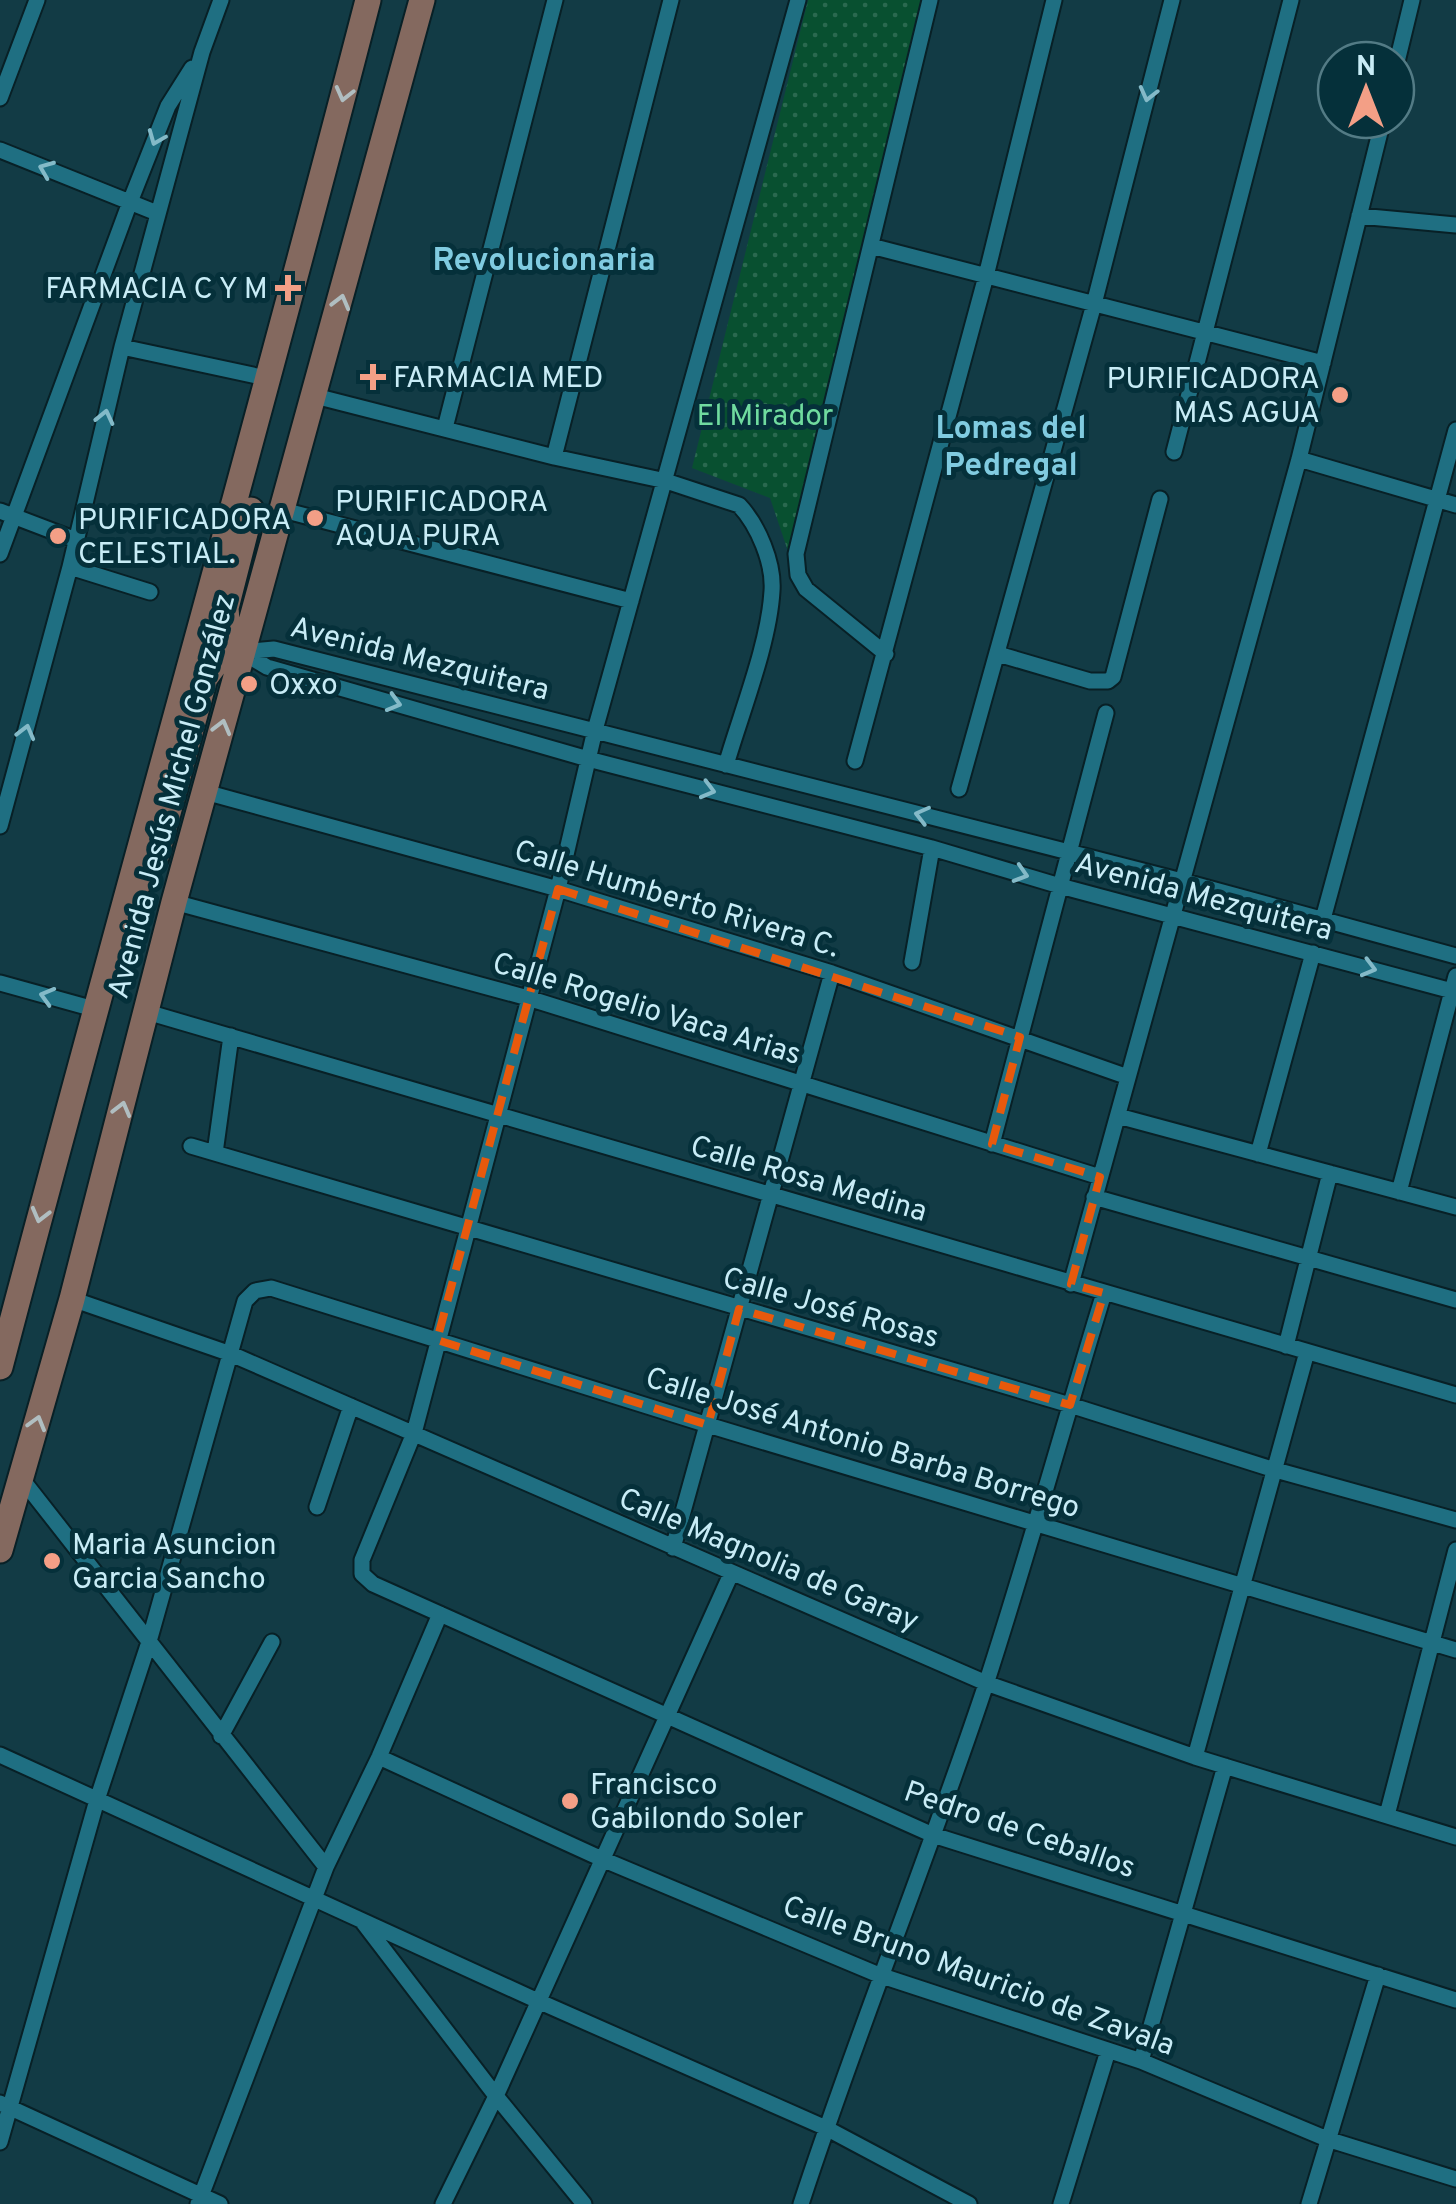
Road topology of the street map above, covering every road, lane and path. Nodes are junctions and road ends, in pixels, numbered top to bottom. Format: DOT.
graph roads {
  1 [pos="37,0"];
  2 [pos="220,0"];
  3 [pos="368,0"];
  4 [pos="422,0"];
  5 [pos="555,0"];
  6 [pos="670,0"];
  7 [pos="798,0"];
  8 [pos="930,0"];
  9 [pos="1054,0"];
  10 [pos="1172,0"];
  11 [pos="1291,0"];
  12 [pos="1412,0"];
  13 [pos="1402,40"];
  14 [pos="202,52"];
  15 [pos="0,98"];
  16 [pos="1377,140"];
  17 [pos="0,150"];
  18 [pos="130,202"];
  19 [pos="158,213"];
  20 [pos="1359,216"];
  21 [pos="1456,225"];
  22 [pos="871,246"];
  23 [pos="986,276"];
  24 [pos="1094,304"];
  25 [pos="1206,333"];
  26 [pos="122,346"];
  27 [pos="1323,363"];
  28 [pos="270,379"];
  29 [pos="315,396"];
  30 [pos="445,428"];
  31 [pos="1456,430"];
  32 [pos="1174,452"];
  33 [pos="554,457"];
  34 [pos="1299,459"];
  35 [pos="666,480"];
  36 [pos="1160,499"];
  37 [pos="1438,500"];
  38 [pos="1456,505"];
  39 [pos="283,510"];
  40 [pos="7,514"];
  41 [pos="76,540"];
  42 [pos="0,554"];
  43 [pos="70,567"];
  44 [pos="150,592"];
  45 [pos="632,602"];
  46 [pos="242,652"];
  47 [pos="886,654"];
  48 [pos="998,654"];
  49 [pos="1106,713"];
  50 [pos="595,730"];
  51 [pos="588,758"];
  52 [pos="855,761"];
  53 [pos="726,765"];
  54 [pos="959,789"];
  55 [pos="205,792"];
  56 [pos="0,826"];
  57 [pos="932,848"];
  58 [pos="1068,853"];
  59 [pos="1182,881"];
  60 [pos="1060,886"];
  61 [pos="558,888"];
  62 [pos="174,902"];
  63 [pos="121,909"];
  64 [pos="1173,916"];
  65 [pos="1322,919"];
  66 [pos="1313,953"];
  67 [pos="1456,956"];
  68 [pos="912,962"];
  69 [pos="832,973"];
  70 [pos="0,983"];
  71 [pos="1455,987"];
  72 [pos="528,998"];
  73 [pos="94,1009"];
  74 [pos="148,1012"];
  75 [pos="231,1036"];
  76 [pos="1020,1038"];
  77 [pos="1128,1077"];
  78 [pos="802,1084"];
  79 [pos="497,1114"];
  80 [pos="1118,1116"];
  81 [pos="992,1144"];
  82 [pos="191,1146"];
  83 [pos="215,1153"];
  84 [pos="1258,1154"];
  85 [pos="1330,1173"];
  86 [pos="1100,1178"];
  87 [pos="1399,1192"];
  88 [pos="771,1196"];
  89 [pos="1094,1197"];
  90 [pos="1456,1208"];
  91 [pos="466,1226"];
  92 [pos="1308,1259"];
  93 [pos="1070,1284"];
  94 [pos="1104,1293"];
  95 [pos="72,1299"];
  96 [pos="1456,1300"];
  97 [pos="739,1309"];
  98 [pos="436,1340"];
  99 [pos="1286,1346"];
  100 [pos="1307,1352"];
  101 [pos="231,1354"];
  102 [pos="0,1367"];
  103 [pos="1456,1395"];
  104 [pos="1070,1405"];
  105 [pos="351,1406"];
  106 [pos="708,1425"];
  107 [pos="414,1433"];
  108 [pos="1272,1468"];
  109 [pos="21,1478"];
  110 [pos="317,1507"];
  111 [pos="1456,1520"];
  112 [pos="1035,1523"];
  113 [pos="673,1548"];
  114 [pos="0,1550"];
  115 [pos="1456,1550"];
  116 [pos="731,1574"];
  117 [pos="1244,1586"];
  118 [pos="440,1614"];
  119 [pos="272,1642"];
  120 [pos="148,1644"];
  121 [pos="1432,1644"];
  122 [pos="1456,1650"];
  123 [pos="986,1682"];
  124 [pos="668,1714"];
  125 [pos="221,1736"];
  126 [pos="0,1755"];
  127 [pos="1194,1757"];
  128 [pos="379,1758"];
  129 [pos="1225,1766"];
  130 [pos="98,1800"];
  131 [pos="1387,1815"];
  132 [pos="934,1835"];
  133 [pos="1456,1836"];
  134 [pos="602,1859"];
  135 [pos="326,1867"];
  136 [pos="315,1898"];
  137 [pos="1186,1912"];
  138 [pos="360,1918"];
  139 [pos="879,1975"];
  140 [pos="1378,1975"];
  141 [pos="1456,2000"];
  142 [pos="538,2001"];
  143 [pos="1108,2051"];
  144 [pos="1142,2061"];
  145 [pos="496,2096"];
  146 [pos="5,2105"];
  147 [pos="826,2128"];
  148 [pos="1327,2139"];
  149 [pos="0,2142"];
  150 [pos="1456,2179"];
  151 [pos="199,2200"];
  152 [pos="220,2204"];
  153 [pos="443,2204"];
  154 [pos="584,2204"];
  155 [pos="801,2204"];
  156 [pos="968,2204"];
  157 [pos="1062,2204"];
  158 [pos="1309,2204"];
  1 -- 15 [label="street"];
  2 -- 14 [label="street"];
  3 -- 28 [label="main road, Avenida Jesús Michel González, one-way"];
  29 -- 4 [label="main road, Avenida Jesús Michel González, one-way"];
  5 -- 30 [label="street"];
  6 -- 33 [label="street"];
  7 -- 35 [label="street"];
  8 -- 22 [label="street"];
  9 -- 23 [label="street"];
  10 -- 24 [label="street, one-way"];
  11 -- 25 [label="street"];
  12 -- 13 [label="street"];
  14 -- 18 [label="street, one-way"];
  14 -- 19 [label="street"];
  16 -- 20 [label="street"];
  18 -- 17 [label="street, one-way"];
  18 -- 19 [label="street"];
  18 -- 40 [label="street"];
  19 -- 26 [label="street"];
  20 -- 21 [label="street"];
  20 -- 27 [label="street"];
  22 -- 23 [label="street"];
  22 -- 47 [label="street"];
  23 -- 24 [label="street"];
  23 -- 47 [label="street"];
  24 -- 25 [label="street"];
  24 -- 48 [label="street"];
  25 -- 27 [label="street"];
  25 -- 32 [label="street"];
  26 -- 28 [label="street"];
  41 -- 26 [label="street, one-way"];
  27 -- 34 [label="street"];
  28 -- 46 [label="main road"];
  28 -- 63 [label="main road, Avenida Jesús Michel González"];
  29 -- 30 [label="street"];
  29 -- 39 [label="main road, Avenida Jesús Michel González"];
  30 -- 33 [label="street"];
  31 -- 37 [label="street"];
  33 -- 35 [label="street"];
  34 -- 37 [label="street"];
  34 -- 59 [label="street"];
  35 -- 45 [label="street"];
  35 -- 53 [label="street"];
  36 -- 48 [label="street"];
  37 -- 38 [label="street"];
  37 -- 65 [label="street"];
  39 -- 45 [label="street"];
  39 -- 46 [label="main road, Avenida Jesús Michel González"];
  40 -- 41 [label="street"];
  40 -- 42 [label="street"];
  41 -- 43 [label="street"];
  43 -- 44 [label="street"];
  56 -- 43 [label="street, one-way"];
  45 -- 50 [label="street"];
  46 -- 50 [label="street, Avenida Mezquitera"];
  46 -- 51 [label="street, Avenida Mezquitera, one-way"];
  55 -- 46 [label="main road, Avenida Jesús Michel González, one-way"];
  46 -- 63 [label="main road"];
  47 -- 52 [label="street"];
  48 -- 54 [label="street"];
  49 -- 58 [label="street"];
  50 -- 51 [label="street"];
  50 -- 53 [label="street, Avenida Mezquitera"];
  51 -- 57 [label="street, Avenida Mezquitera, one-way"];
  51 -- 61 [label="street"];
  58 -- 53 [label="street, Avenida Mezquitera, one-way"];
  55 -- 61 [label="street, Calle Humberto Rivera C."];
  55 -- 62 [label="main road, Avenida Jesús Michel González"];
  57 -- 60 [label="street, Avenida Mezquitera, one-way"];
  57 -- 68 [label="street"];
  58 -- 59 [label="street, Avenida Mezquitera"];
  58 -- 60 [label="street"];
  59 -- 64 [label="street"];
  59 -- 65 [label="street, Avenida Mezquitera"];
  60 -- 64 [label="street, Avenida Mezquitera"];
  60 -- 76 [label="street"];
  61 -- 69 [label="street, Calle Humberto Rivera C."];
  61 -- 72 [label="street"];
  62 -- 72 [label="street, Calle Rogelio Vaca Arias"];
  62 -- 74 [label="main road, Avenida Jesús Michel González"];
  63 -- 73 [label="main road, Avenida Jesús Michel González"];
  64 -- 66 [label="street, Avenida Mezquitera"];
  64 -- 77 [label="street"];
  65 -- 67 [label="street, Avenida Mezquitera"];
  66 -- 71 [label="street, Avenida Mezquitera, one-way"];
  66 -- 84 [label="street"];
  69 -- 76 [label="street, Calle Humberto Rivera C."];
  69 -- 78 [label="street"];
  73 -- 70 [label="street, one-way"];
  71 -- 87 [label="street"];
  72 -- 78 [label="street, Calle Rogelio Vaca Arias"];
  72 -- 79 [label="street"];
  73 -- 102 [label="main road, Avenida Jesús Michel González, one-way"];
  74 -- 75 [label="street, Calle Rosa Medina"];
  95 -- 74 [label="main road, Avenida Jesús Michel González, one-way"];
  75 -- 79 [label="street, Calle Rosa Medina"];
  75 -- 83 [label="street"];
  76 -- 77 [label="street, Calle Humberto Rivera C."];
  76 -- 81 [label="street"];
  77 -- 80 [label="street"];
  78 -- 81 [label="street, Calle Rogelio Vaca Arias"];
  78 -- 88 [label="street"];
  79 -- 88 [label="street, Calle Rosa Medina"];
  79 -- 91 [label="street"];
  80 -- 84 [label="street"];
  80 -- 86 [label="street"];
  81 -- 86 [label="street, Calle Rogelio Vaca Arias"];
  82 -- 83 [label="street, Calle José Rosas"];
  83 -- 91 [label="street, Calle José Rosas"];
  84 -- 85 [label="street"];
  85 -- 87 [label="street"];
  85 -- 92 [label="street"];
  86 -- 89 [label="street"];
  87 -- 90 [label="street"];
  88 -- 93 [label="street, Calle Rosa Medina"];
  88 -- 97 [label="street"];
  89 -- 92 [label="street"];
  89 -- 93 [label="street"];
  91 -- 97 [label="street, Calle José Rosas"];
  91 -- 98 [label="street"];
  92 -- 96 [label="street"];
  92 -- 99 [label="street"];
  93 -- 94 [label="street, Calle Rosa Medina"];
  94 -- 99 [label="street, Calle Rosa Medina"];
  94 -- 104 [label="street"];
  95 -- 101 [label="street, Calle Magnolia de Garay"];
  109 -- 95 [label="main road, Avenida Jesús Michel González, one-way"];
  97 -- 104 [label="street, Calle José Rosas"];
  97 -- 106 [label="street"];
  98 -- 101 [label="street, Calle José Antonio Barba Borrego"];
  98 -- 106 [label="street, Calle José Antonio Barba Borrego"];
  98 -- 107 [label="street"];
  99 -- 100 [label="street, Calle Rosa Medina"];
  100 -- 103 [label="street, Calle Rosa Medina"];
  100 -- 108 [label="street"];
  101 -- 105 [label="street, Calle Magnolia de Garay"];
  101 -- 120 [label="street"];
  104 -- 108 [label="street, Calle José Rosas"];
  104 -- 112 [label="street"];
  105 -- 107 [label="street, Calle Magnolia de Garay"];
  105 -- 110 [label="street"];
  106 -- 112 [label="street, Calle José Antonio Barba Borrego"];
  106 -- 113 [label="street"];
  107 -- 113 [label="street, Calle Magnolia de Garay"];
  107 -- 118 [label="street, Pedro de Ceballos"];
  108 -- 111 [label="street, Calle José Rosas"];
  108 -- 117 [label="street"];
  109 -- 114 [label="main road, Avenida Jesús Michel González"];
  109 -- 120 [label="street"];
  112 -- 117 [label="street, Calle José Antonio Barba Borrego"];
  112 -- 123 [label="street"];
  113 -- 116 [label="street, Calle Magnolia de Garay"];
  115 -- 121 [label="street"];
  116 -- 123 [label="street, Calle Magnolia de Garay"];
  116 -- 124 [label="street"];
  117 -- 121 [label="street, Calle José Antonio Barba Borrego"];
  117 -- 127 [label="street"];
  118 -- 124 [label="street, Pedro de Ceballos"];
  118 -- 128 [label="street"];
  119 -- 125 [label="street"];
  120 -- 125 [label="street"];
  120 -- 130 [label="street"];
  121 -- 122 [label="street, Calle José Antonio Barba Borrego"];
  121 -- 131 [label="street"];
  123 -- 127 [label="street, Calle Magnolia de Garay"];
  123 -- 132 [label="street"];
  124 -- 132 [label="street, Pedro de Ceballos"];
  124 -- 134 [label="street"];
  125 -- 135 [label="street"];
  126 -- 130 [label="street"];
  127 -- 129 [label="street, Calle Magnolia de Garay"];
  128 -- 134 [label="street, Calle Bruno Mauricio de Zavala"];
  128 -- 135 [label="street"];
  129 -- 131 [label="street, Calle Magnolia de Garay"];
  129 -- 137 [label="street"];
  130 -- 136 [label="street"];
  130 -- 146 [label="street"];
  131 -- 133 [label="street, Calle Magnolia de Garay"];
  132 -- 137 [label="street, Pedro de Ceballos"];
  132 -- 139 [label="street"];
  134 -- 139 [label="street, Calle Bruno Mauricio de Zavala"];
  134 -- 142 [label="street"];
  135 -- 136 [label="street"];
  136 -- 138 [label="street"];
  136 -- 151 [label="street"];
  137 -- 140 [label="street, Pedro de Ceballos"];
  137 -- 144 [label="street"];
  138 -- 142 [label="street"];
  138 -- 145 [label="street"];
  139 -- 143 [label="street, Calle Bruno Mauricio de Zavala"];
  139 -- 147 [label="street"];
  140 -- 141 [label="street, Pedro de Ceballos"];
  140 -- 148 [label="street"];
  142 -- 145 [label="street"];
  142 -- 147 [label="street"];
  143 -- 144 [label="street, Calle Bruno Mauricio de Zavala"];
  143 -- 157 [label="street"];
  144 -- 148 [label="street, Calle Bruno Mauricio de Zavala"];
  145 -- 153 [label="street"];
  145 -- 154 [label="street"];
  146 -- 149 [label="street"];
  146 -- 151 [label="street"];
  147 -- 155 [label="street"];
  147 -- 156 [label="street"];
  148 -- 150 [label="street, Calle Bruno Mauricio de Zavala"];
  148 -- 158 [label="street"];
  151 -- 152 [label="street"];
}
